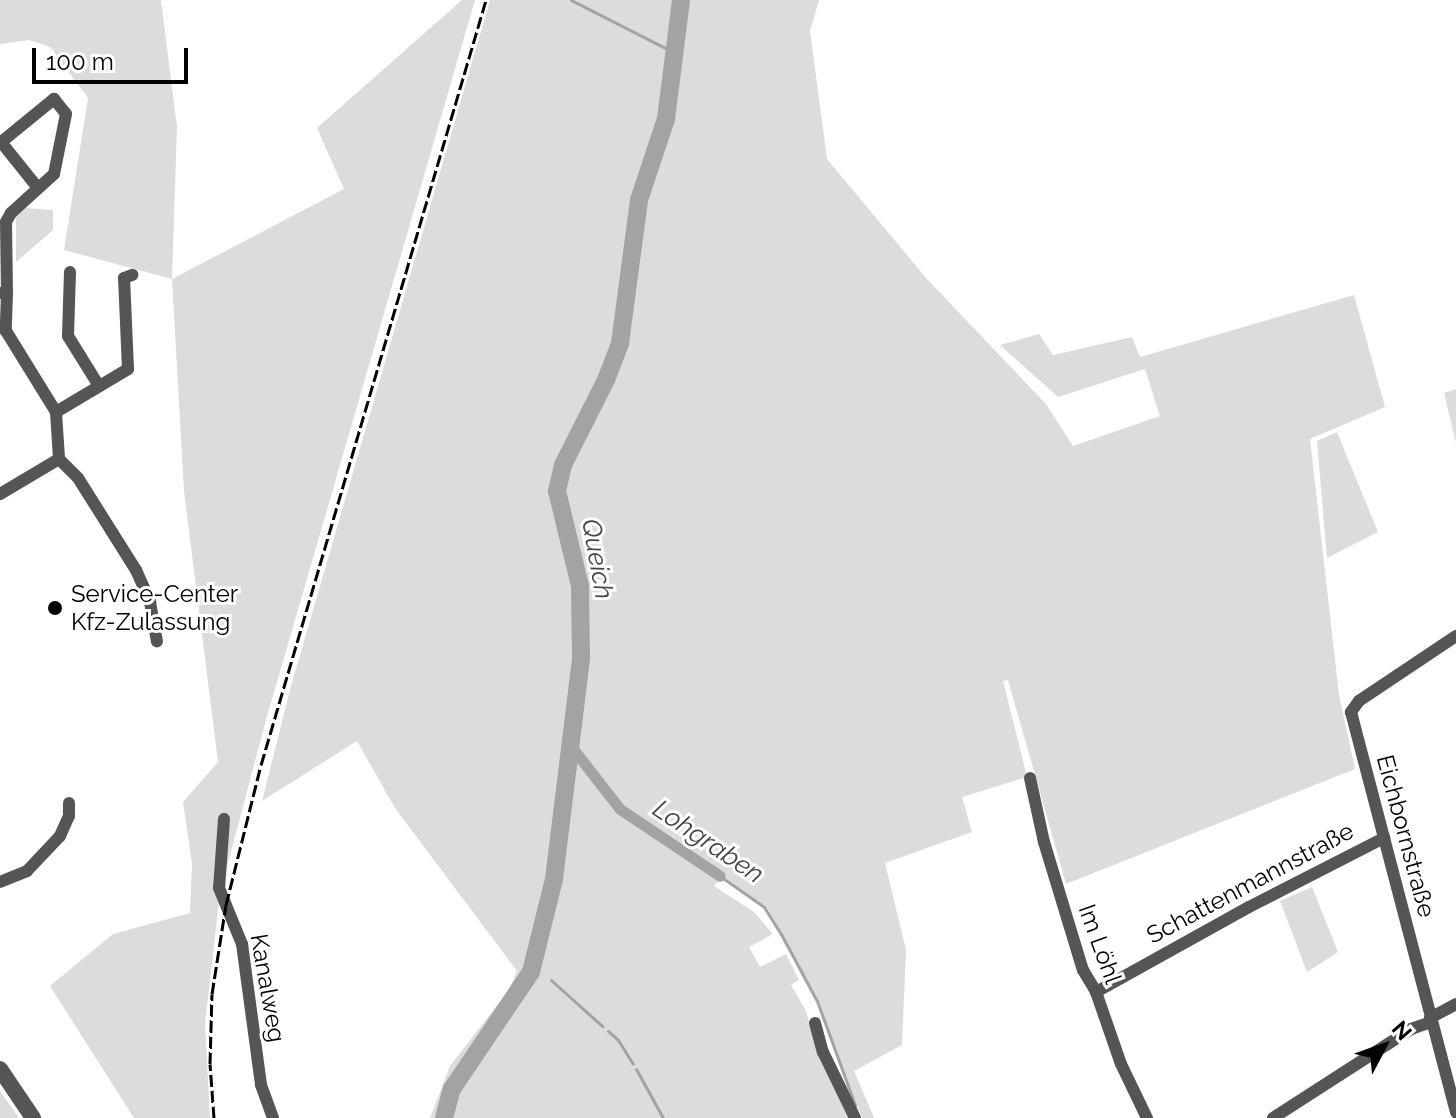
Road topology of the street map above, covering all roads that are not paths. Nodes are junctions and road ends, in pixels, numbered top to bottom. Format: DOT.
graph roads {
  1 [pos="0,143"];
  2 [pos="38,188"];
  3 [pos="3,222"];
  4 [pos="70,272"];
  5 [pos="132,275"];
  6 [pos="4,293"];
  7 [pos="99,386"];
  8 [pos="56,412"];
  9 [pos="59,459"];
  10 [pos="0,494"];
  11 [pos="1456,636"];
  12 [pos="157,641"];
  13 [pos="1030,778"];
  14 [pos="69,803"];
  15 [pos="224,819"];
  16 [pos="1384,838"];
  17 [pos="0,882"];
  18 [pos="1096,992"];
  19 [pos="1456,1004"];
  20 [pos="1431,1020"];
  21 [pos="815,1023"];
  22 [pos="0,1069"];
  23 [pos="1456,1112"];
  24 [pos="33,1118"];
  25 [pos="273,1118"];
  26 [pos="855,1118"];
  27 [pos="1147,1118"];
  28 [pos="1273,1118"];
  1 -- 2 [label="street"];
  1 -- 2 [label="street"];
  2 -- 3 [label="street"];
  3 -- 6 [label="street"];
  4 -- 7 [label="street"];
  5 -- 7 [label="street"];
  6 -- 8 [label="street"];
  7 -- 8 [label="street"];
  8 -- 9 [label="street"];
  9 -- 10 [label="street"];
  9 -- 12 [label="street"];
  11 -- 16 [label="street, Eichbornstraße"];
  13 -- 18 [label="street, Im Löhl"];
  14 -- 17 [label="street"];
  15 -- 25 [label="street, Kanalweg"];
  16 -- 18 [label="street, Schattenmannstraße"];
  16 -- 20 [label="street, Eichbornstraße"];
  18 -- 27 [label="street, Im Löhl"];
  19 -- 20 [label="street"];
  20 -- 23 [label="street, Eichbornstraße"];
  20 -- 28 [label="street"];
  21 -- 26 [label="street"];
  22 -- 24 [label="street"];
}
